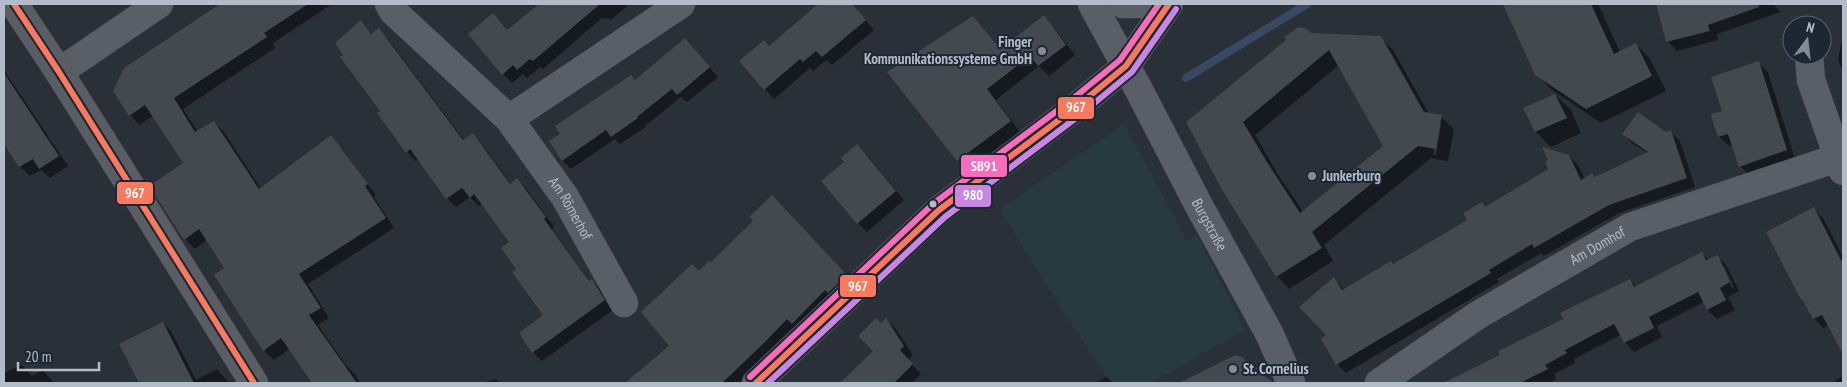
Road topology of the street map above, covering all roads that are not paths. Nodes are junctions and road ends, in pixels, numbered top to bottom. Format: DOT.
graph roads {
  1 [pos="14,4"];
  2 [pos="159,4"];
  3 [pos="389,4"];
  4 [pos="681,4"];
  5 [pos="1092,4"];
  6 [pos="1123,4"];
  7 [pos="1159,4"];
  8 [pos="1169,4"];
  9 [pos="1810,65"];
  10 [pos="1126,66"];
  11 [pos="59,72"];
  12 [pos="509,119"];
  13 [pos="1840,164"];
  14 [pos="624,303"];
  15 [pos="254,383"];
  16 [pos="756,383"];
  17 [pos="1291,383"];
  18 [pos="1378,383"];
  1 -- 11 [label="street"];
  2 -- 11 [label="street"];
  3 -- 12 [label="street, Am Römerhof"];
  4 -- 12 [label="street"];
  5 -- 10 [label="street, Burgstraße"];
  6 -- 7 [label="street"];
  8 -- 10 [label="street"];
  9 -- 13 [label="street, Am Domhof"];
  10 -- 16 [label="street"];
  10 -- 17 [label="street, Burgstraße"];
  11 -- 15 [label="street"];
  12 -- 14 [label="street, Am Römerhof"];
  13 -- 18 [label="street, Am Domhof"];
}
